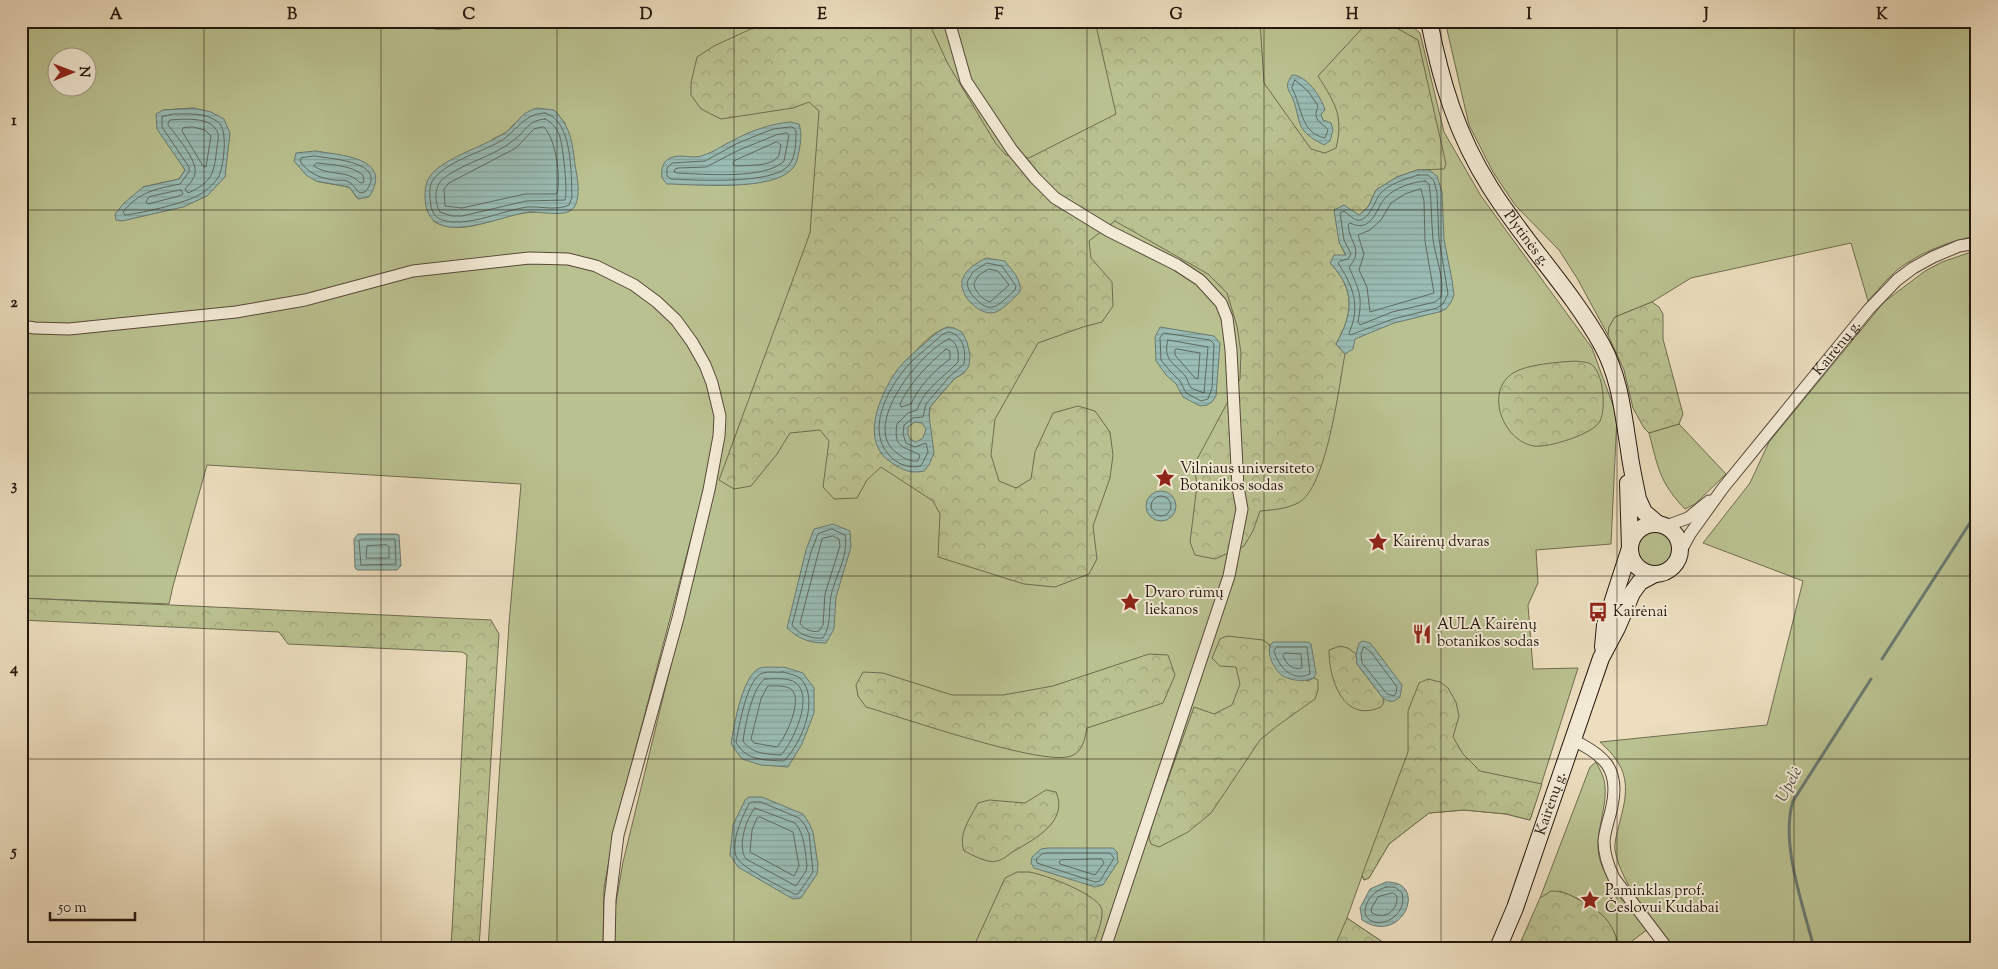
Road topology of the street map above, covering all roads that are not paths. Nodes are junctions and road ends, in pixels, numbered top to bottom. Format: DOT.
graph roads {
  1 [pos="949,21"];
  2 [pos="1429,21"];
  3 [pos="1977,243"];
  4 [pos="21,326"];
  5 [pos="1629,451"];
  6 [pos="1723,488"];
  7 [pos="1662,525"];
  8 [pos="1630,548"];
  9 [pos="1679,554"];
  10 [pos="1655,574"];
  11 [pos="1601,658"];
  12 [pos="1573,740"];
  13 [pos="609,948"];
  14 [pos="1105,948"];
  15 [pos="1498,948"];
  16 [pos="1667,948"];
  1 -- 14 [label="street"];
  2 -- 5 [label="main road, Plytinės g."];
  3 -- 6 [label="street, Kairėnų g."];
  4 -- 13 [label="street"];
  5 -- 7 [label="main road, Plytinės g."];
  5 -- 8 [label="main road, Plytinės g."];
  6 -- 7 [label="street, Kairėnų g."];
  6 -- 9 [label="street, Kairėnų g."];
  7 -- 8 [label="main road"];
  7 -- 9 [label="main road"];
  8 -- 10 [label="main road"];
  8 -- 11 [label="main road, Kairėnų g."];
  9 -- 10 [label="main road"];
  10 -- 11 [label="main road, Kairėnų g."];
  11 -- 12 [label="main road, Kairėnų g."];
  12 -- 15 [label="main road, Kairėnų g."];
  12 -- 16 [label="street"];
}
